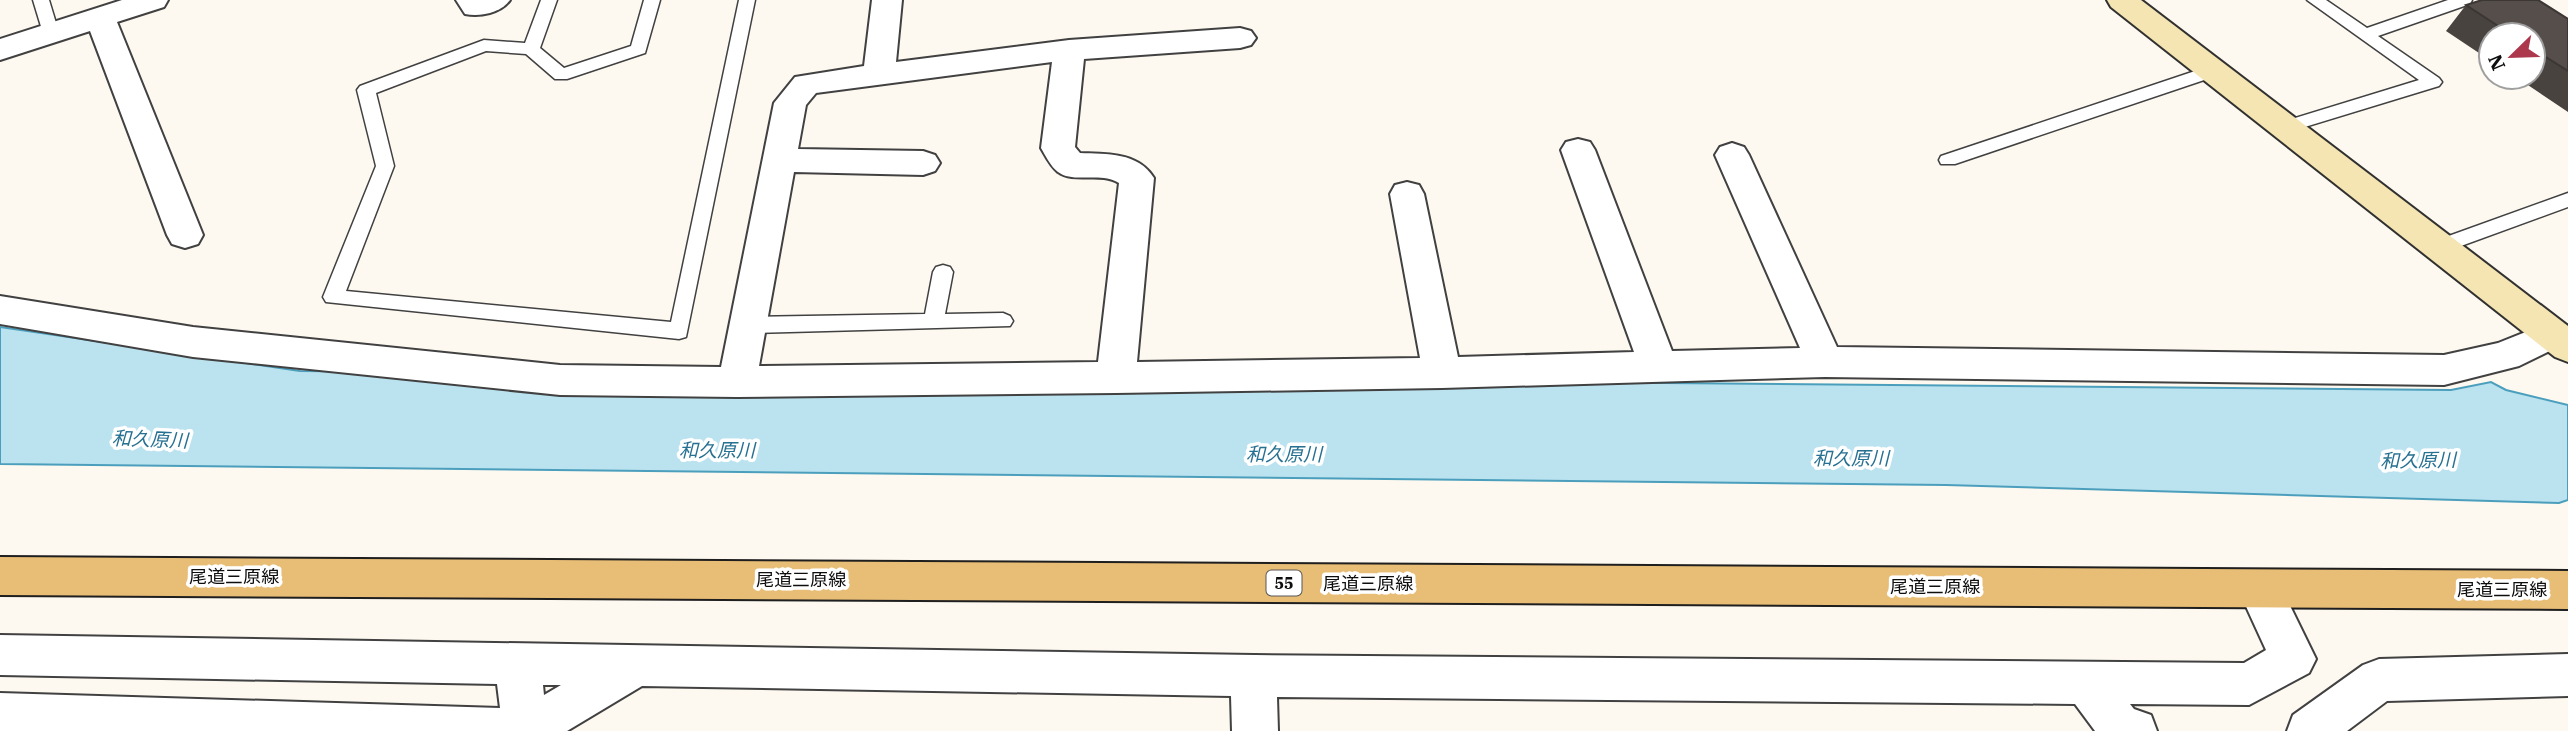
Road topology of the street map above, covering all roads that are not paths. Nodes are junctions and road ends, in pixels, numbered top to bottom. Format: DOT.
graph roads {
  1 [pos="41,0"];
  2 [pos="471,0"];
  3 [pos="495,0"];
  4 [pos="549,0"];
  5 [pos="652,0"];
  6 [pos="747,0"];
  7 [pos="887,0"];
  8 [pos="2122,0"];
  9 [pos="2315,0"];
  10 [pos="2464,0"];
  11 [pos="149,1"];
  12 [pos="100,17"];
  13 [pos="51,33"];
  14 [pos="2365,35"];
  15 [pos="1240,38"];
  16 [pos="531,48"];
  17 [pos="0,50"];
  18 [pos="1069,50"];
  19 [pos="2213,71"];
  20 [pos="879,75"];
  21 [pos="2285,127"];
  22 [pos="1578,150"];
  23 [pos="1732,155"];
  24 [pos="780,160"];
  25 [pos="1948,160"];
  26 [pos="923,163"];
  27 [pos="1407,194"];
  28 [pos="2568,200"];
  29 [pos="185,235"];
  30 [pos="2439,247"];
  31 [pos="943,272"];
  32 [pos="0,310"];
  33 [pos="934,321"];
  34 [pos="1003,321"];
  35 [pos="748,325"];
  36 [pos="2560,341"];
  37 [pos="1825,362"];
  38 [pos="1658,365"];
  39 [pos="1442,373"];
  40 [pos="1116,378"];
  41 [pos="737,382"];
  42 [pos="0,576"];
  43 [pos="2260,589"];
  44 [pos="2568,590"];
  45 [pos="0,655"];
  46 [pos="517,664"];
  47 [pos="636,665"];
  48 [pos="2568,675"];
  49 [pos="1254,676"];
  50 [pos="2087,682"];
  51 [pos="0,715"];
  52 [pos="2125,730"];
  53 [pos="527,731"];
  54 [pos="1255,731"];
  55 [pos="2310,731"];
  1 -- 13 [label="lane"];
  2 -- 3 [label="street"];
  4 -- 16 [label="lane"];
  5 -- 16 [label="lane"];
  6 -- 16 [label="lane"];
  7 -- 20 [label="street"];
  8 -- 19 [label="street"];
  9 -- 14 [label="lane"];
  10 -- 14 [label="lane"];
  11 -- 12 [label="street"];
  12 -- 13 [label="street"];
  12 -- 29 [label="street"];
  13 -- 17 [label="street"];
  14 -- 21 [label="lane"];
  15 -- 18 [label="street"];
  18 -- 20 [label="street"];
  18 -- 40 [label="street"];
  19 -- 21 [label="street"];
  19 -- 25 [label="lane"];
  20 -- 24 [label="street"];
  21 -- 30 [label="street"];
  22 -- 38 [label="street"];
  23 -- 37 [label="street"];
  24 -- 26 [label="street"];
  24 -- 35 [label="street"];
  27 -- 39 [label="street"];
  28 -- 30 [label="lane"];
  30 -- 36 [label="street"];
  31 -- 33 [label="lane"];
  32 -- 41 [label="street"];
  33 -- 34 [label="lane"];
  33 -- 35 [label="lane"];
  35 -- 41 [label="street"];
  36 -- 37 [label="street"];
  37 -- 38 [label="street"];
  38 -- 39 [label="street"];
  39 -- 40 [label="street"];
  40 -- 41 [label="street"];
  42 -- 43 [label="main road, 尾道三原線 / 55"];
  43 -- 44 [label="main road, 尾道三原線 / 55"];
  43 -- 50 [label="street"];
  45 -- 46 [label="street"];
  46 -- 47 [label="street"];
  46 -- 53 [label="street"];
  47 -- 49 [label="street"];
  47 -- 53 [label="street"];
  48 -- 55 [label="street"];
  49 -- 50 [label="street"];
  49 -- 54 [label="street"];
  50 -- 52 [label="street"];
  51 -- 53 [label="street"];
}
